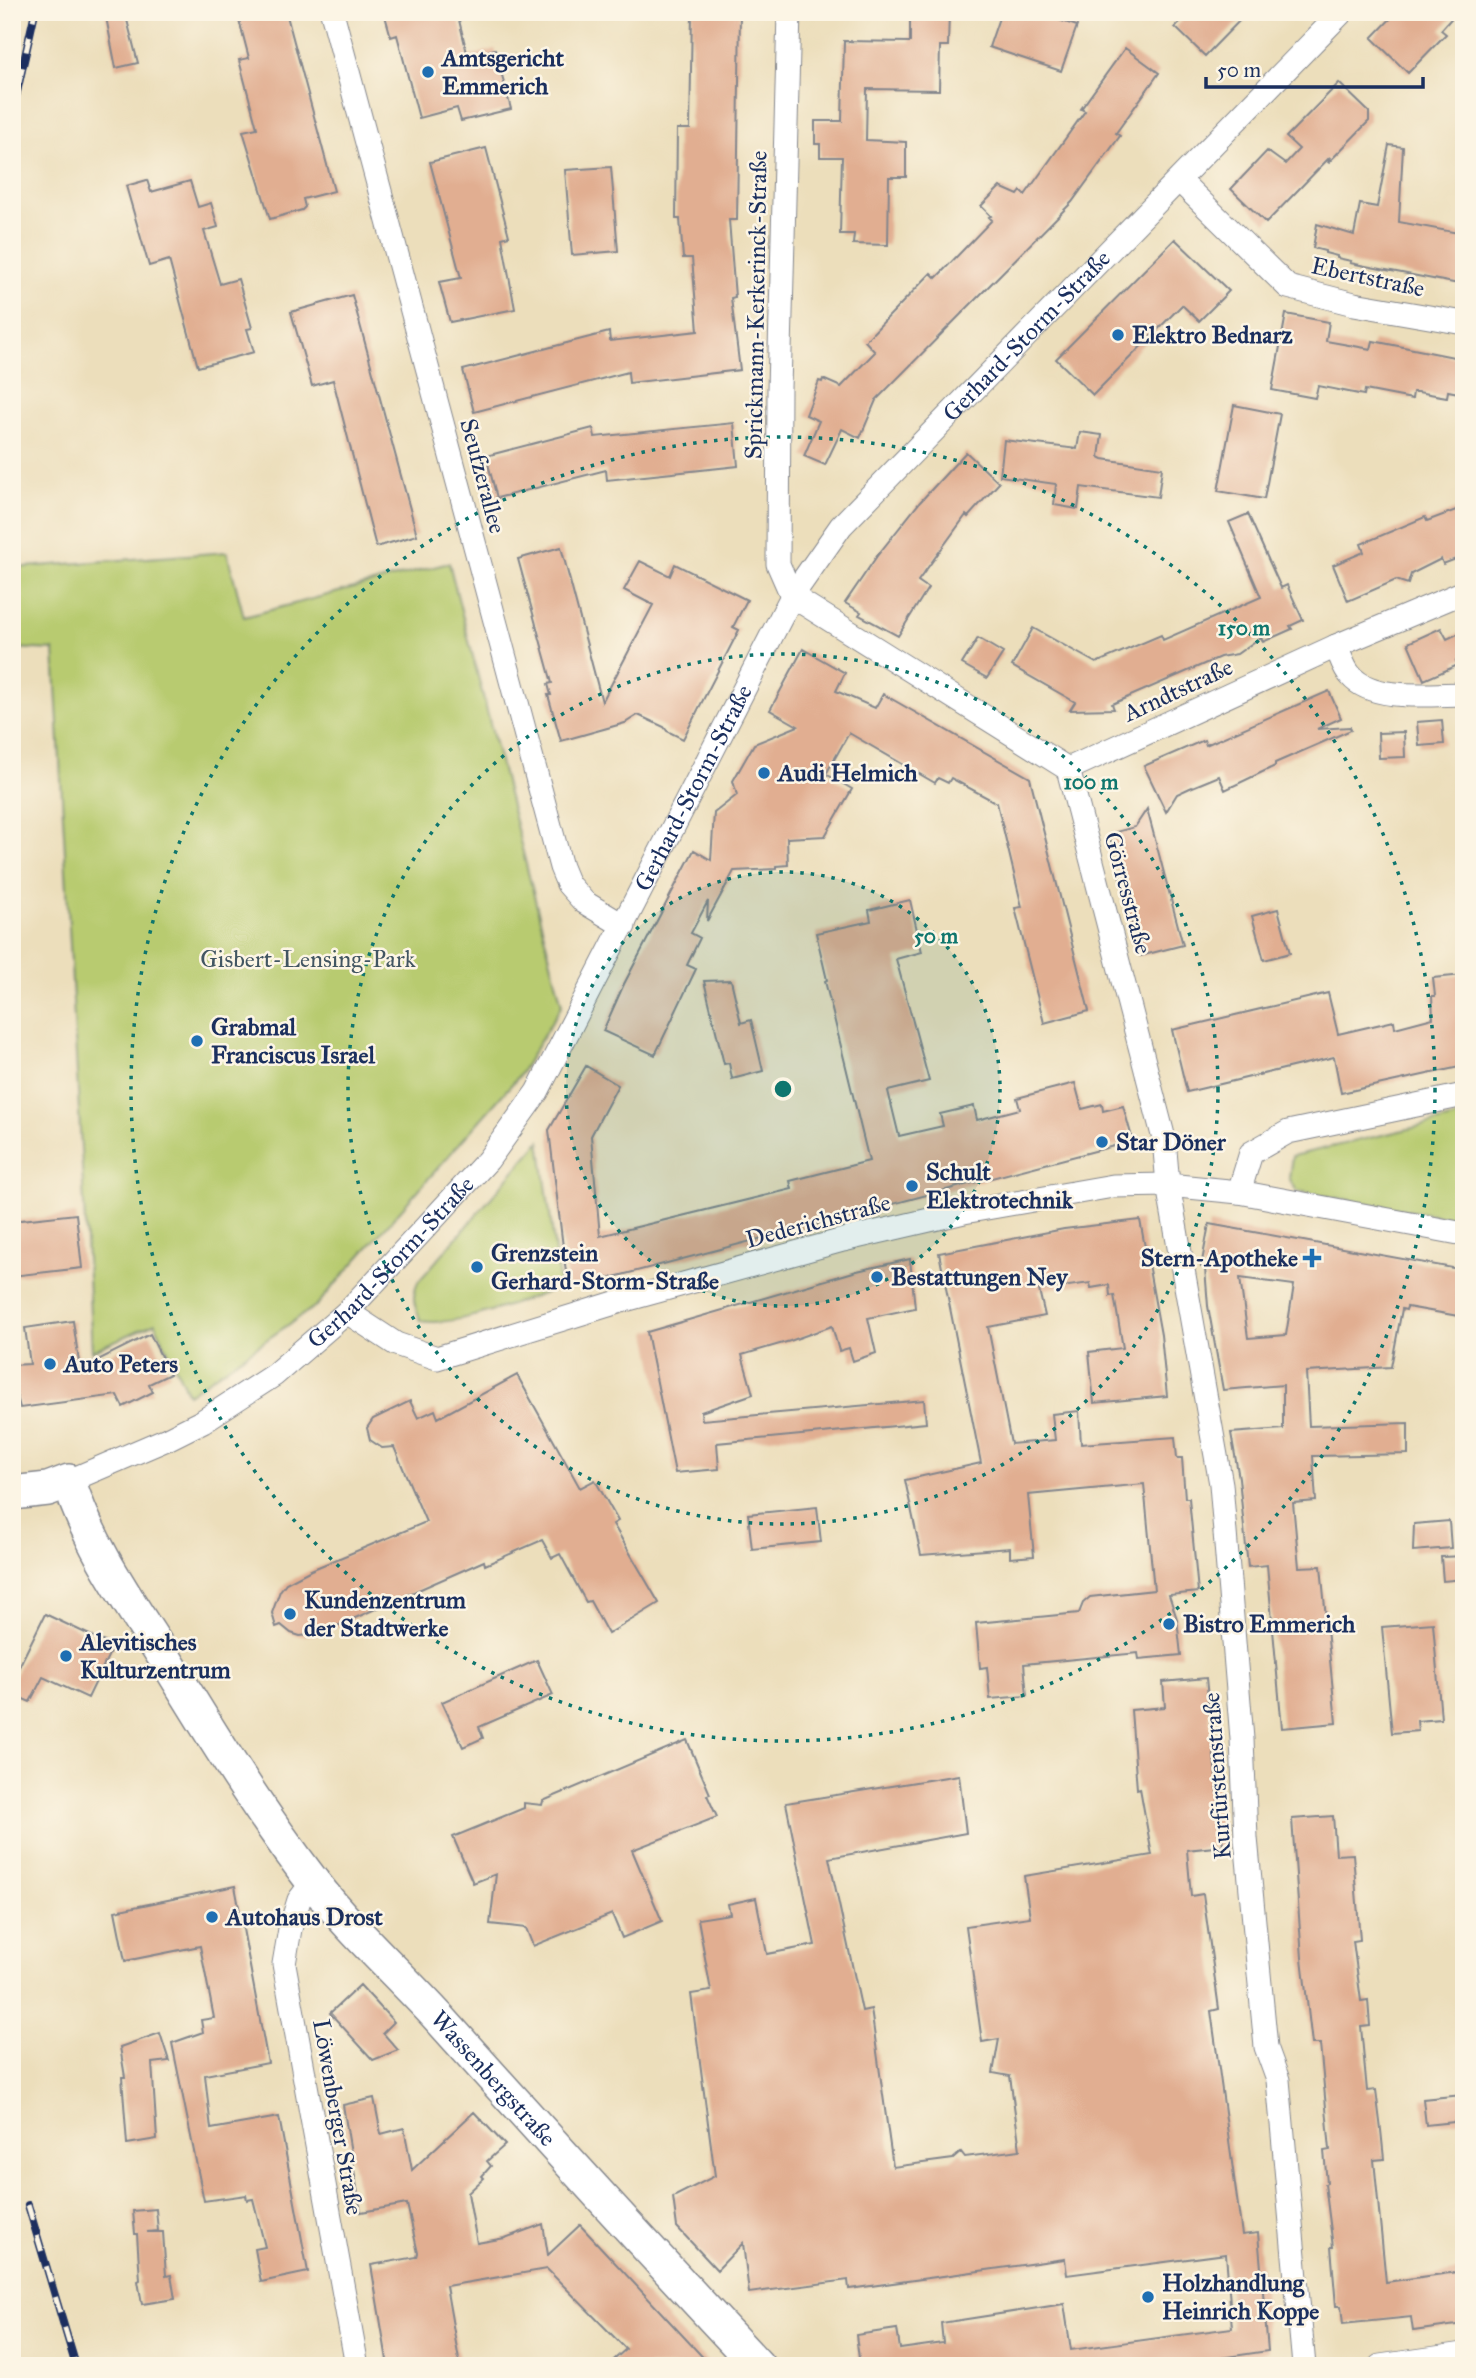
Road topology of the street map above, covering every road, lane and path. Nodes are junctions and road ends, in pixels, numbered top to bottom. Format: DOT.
graph roads {
  1 [pos="332,12"];
  2 [pos="789,12"];
  3 [pos="1342,12"];
  4 [pos="1179,180"];
  5 [pos="1464,323"];
  6 [pos="1464,592"];
  7 [pos="792,596"];
  8 [pos="1336,646"];
  9 [pos="1464,695"];
  10 [pos="1068,769"];
  11 [pos="624,926"];
  12 [pos="1464,1095"];
  13 [pos="1168,1185"];
  14 [pos="1239,1192"];
  15 [pos="1464,1234"];
  16 [pos="347,1312"];
  17 [pos="69,1481"];
  18 [pos="12,1493"];
  19 [pos="313,1882"];
  20 [pos="1464,2354"];
  21 [pos="357,2366"];
  22 [pos="758,2366"];
  23 [pos="1304,2366"];
  24 [pos="1380,2366"];
  1 -- 11 [label="street, Seufzerallee"];
  2 -- 7 [label="street, Sprickmann-Kerkerinck-Straße"];
  3 -- 4 [label="street, Gerhard-Storm-Straße"];
  4 -- 5 [label="street, Ebertstraße"];
  4 -- 7 [label="street, Gerhard-Storm-Straße"];
  6 -- 8 [label="street, Arndtstraße"];
  7 -- 10 [label="street"];
  7 -- 11 [label="street, Gerhard-Storm-Straße"];
  8 -- 9 [label="street"];
  8 -- 10 [label="street, Arndtstraße"];
  10 -- 13 [label="street, Görresstraße"];
  11 -- 16 [label="street, Gerhard-Storm-Straße"];
  12 -- 14 [label="street"];
  13 -- 14 [label="street, Dederichstraße"];
  13 -- 16 [label="street, Dederichstraße"];
  13 -- 23 [label="street, Kurfürstenstraße"];
  14 -- 15 [label="street, Dederichstraße"];
  16 -- 17 [label="street, Gerhard-Storm-Straße"];
  17 -- 18 [label="street, Gerhard-Storm-Straße"];
  17 -- 19 [label="street, Wassenbergstraße"];
  19 -- 21 [label="street, Löwenberger Straße"];
  19 -- 22 [label="street, Wassenbergstraße"];
  20 -- 24 [label="street"];
}
